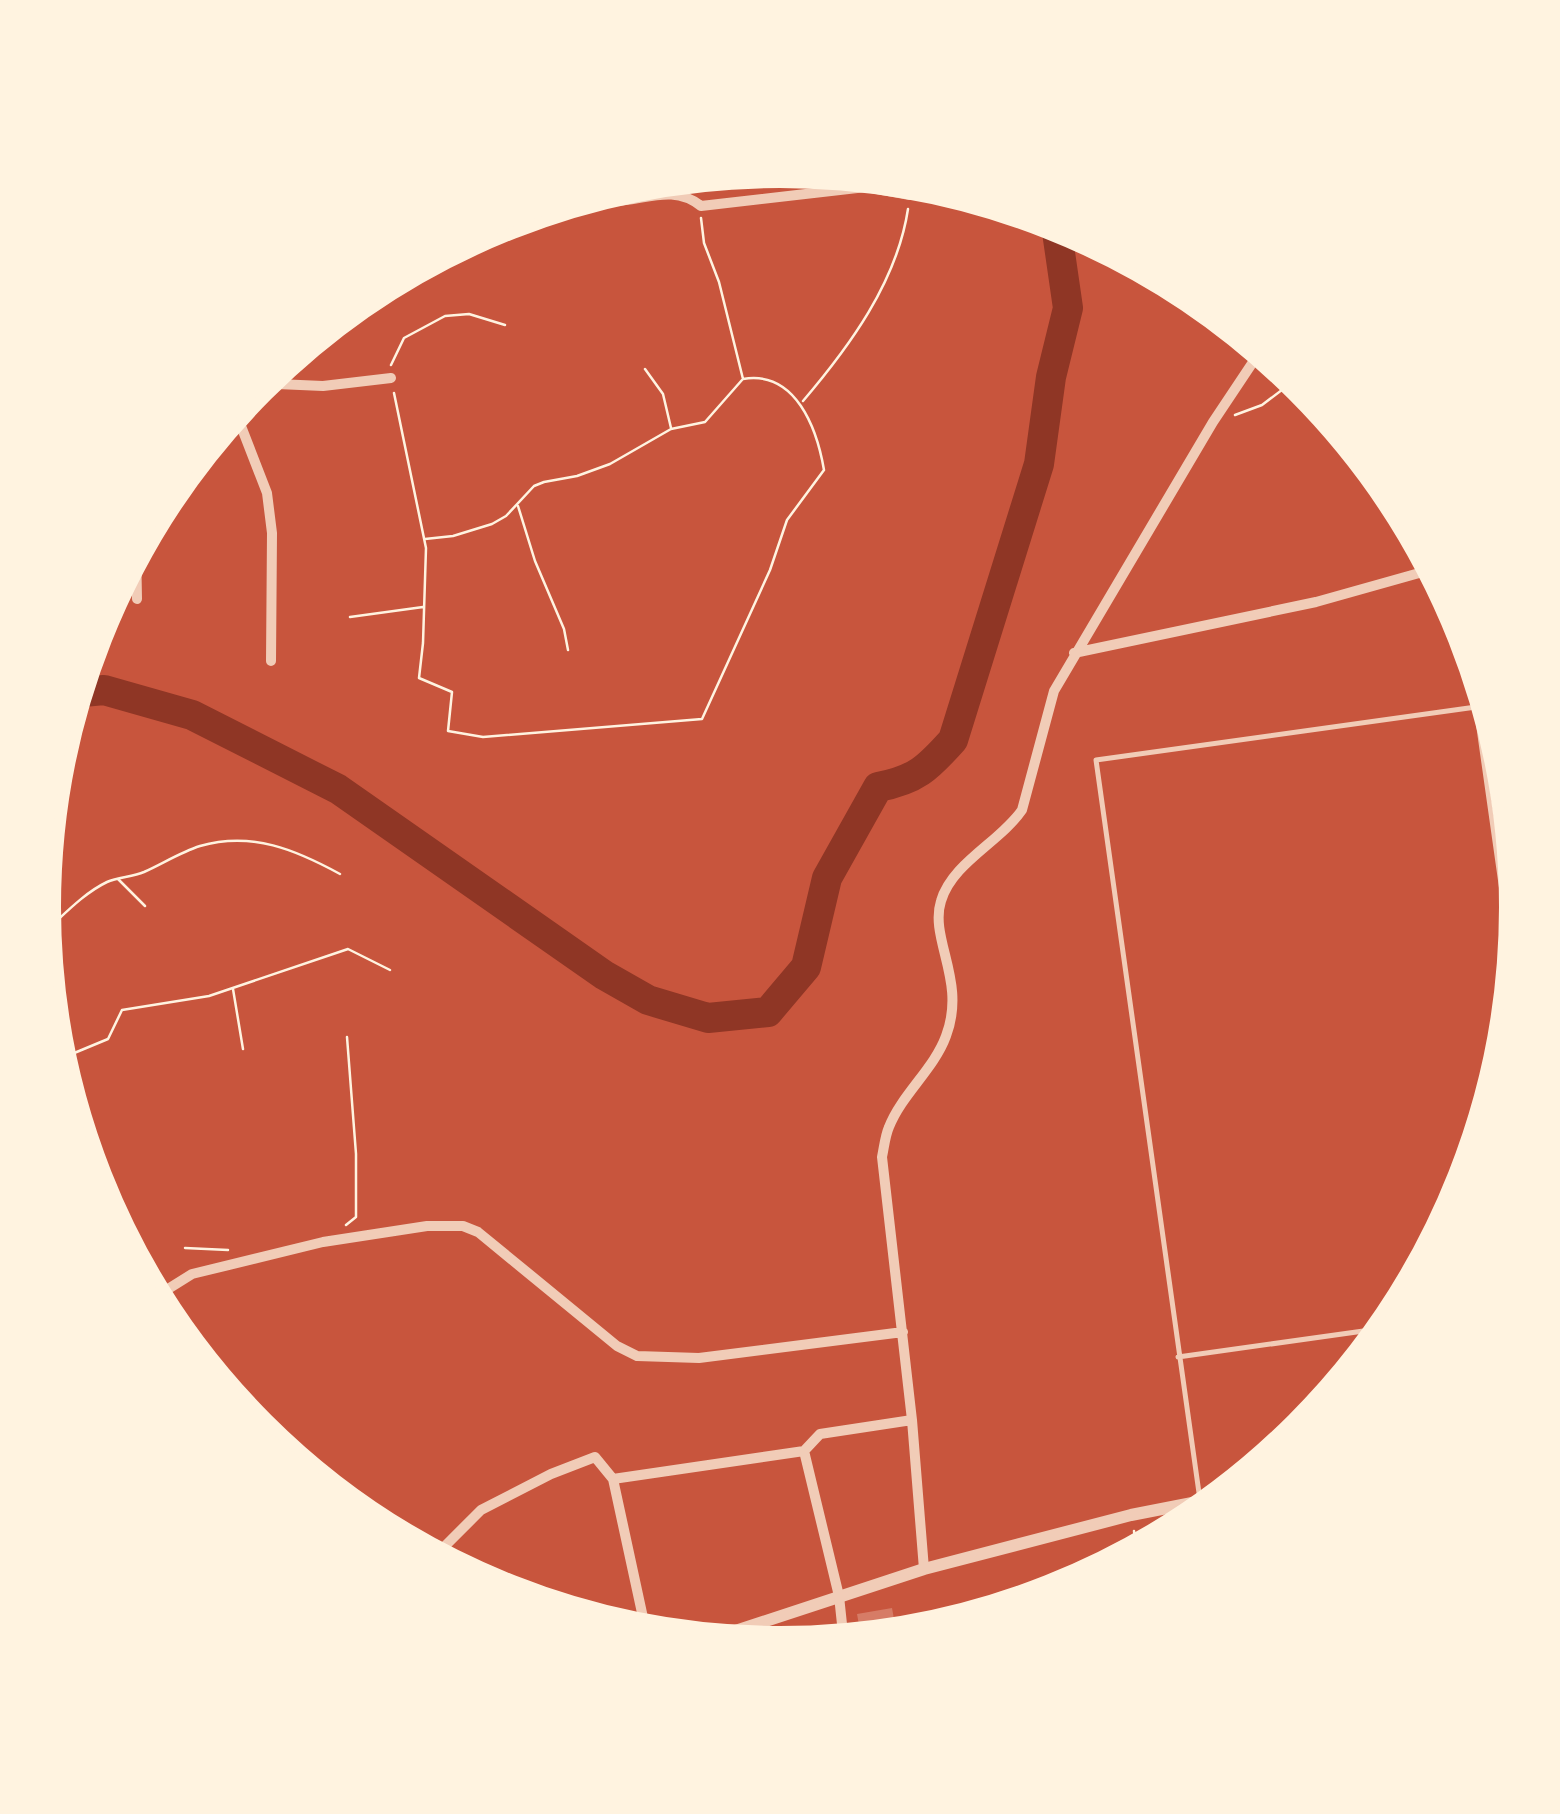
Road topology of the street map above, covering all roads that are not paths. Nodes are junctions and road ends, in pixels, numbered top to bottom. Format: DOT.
graph roads {
  1 [pos="865,187"];
  2 [pos="869,188"];
  3 [pos="904,193"];
  4 [pos="622,200"];
  5 [pos="1255,359"];
  6 [pos="391,378"];
  7 [pos="278,384"];
  8 [pos="240,424"];
  9 [pos="1423,572"];
  10 [pos="136,575"];
  11 [pos="136,599"];
  12 [pos="1074,653"];
  13 [pos="271,661"];
  14 [pos="1505,911"];
  15 [pos="165,1291"];
  16 [pos="1369,1329"];
  17 [pos="903,1332"];
  18 [pos="1178,1357"];
  19 [pos="912,1420"];
  20 [pos="804,1451"];
  21 [pos="613,1479"];
  22 [pos="1200,1498"];
  23 [pos="1195,1501"];
  24 [pos="443,1548"];
  25 [pos="924,1570"];
  26 [pos="839,1596"];
  27 [pos="644,1619"];
  28 [pos="842,1629"];
  29 [pos="737,1630"];
  1 -- 4 [label="street"];
  2 -- 3 [label="street"];
  5 -- 12 [label="street"];
  6 -- 7 [label="street"];
  8 -- 13 [label="street"];
  9 -- 12 [label="street"];
  10 -- 11 [label="street"];
  12 -- 17 [label="street"];
  14 -- 18 [label="lane"];
  15 -- 17 [label="street"];
  16 -- 18 [label="lane"];
  17 -- 19 [label="street"];
  18 -- 22 [label="lane"];
  19 -- 20 [label="street"];
  19 -- 25 [label="street"];
  20 -- 21 [label="street"];
  20 -- 26 [label="street"];
  21 -- 24 [label="street"];
  21 -- 27 [label="street"];
  23 -- 25 [label="street"];
  25 -- 26 [label="street"];
  26 -- 28 [label="street"];
  26 -- 29 [label="street"];
}
